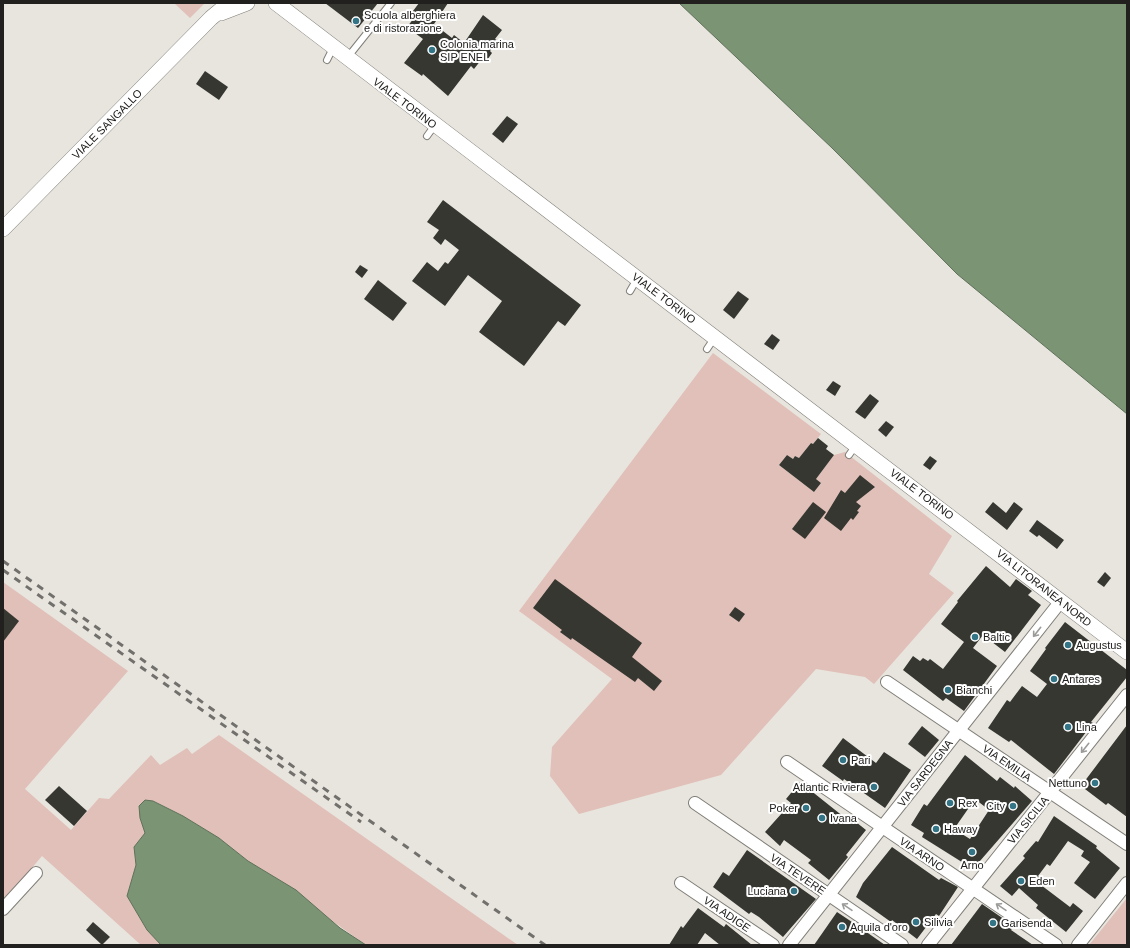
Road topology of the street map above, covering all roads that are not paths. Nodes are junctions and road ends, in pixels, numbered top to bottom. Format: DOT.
graph roads {
  1 [pos="222,3"];
  2 [pos="230,3"];
  3 [pos="247,3"];
  4 [pos="274,3"];
  5 [pos="391,3"];
  6 [pos="211,18"];
  7 [pos="347,58"];
  8 [pos="3,229"];
  9 [pos="980,539"];
  10 [pos="1061,601"];
  11 [pos="1127,652"];
  12 [pos="887,682"];
  13 [pos="1127,696"];
  14 [pos="959,731"];
  15 [pos="787,762"];
  16 [pos="1050,792"];
  17 [pos="695,803"];
  18 [pos="882,827"];
  19 [pos="1127,844"];
  20 [pos="36,873"];
  21 [pos="681,882"];
  22 [pos="1127,883"];
  23 [pos="973,888"];
  24 [pos="829,895"];
  25 [pos="3,909"];
  26 [pos="773,945"];
  27 [pos="789,945"];
  28 [pos="902,945"];
  29 [pos="928,945"];
  30 [pos="1056,945"];
  31 [pos="1078,945"];
  1 -- 6 [label="street, VIALE SANGALLO"];
  2 -- 6 [label="street, VIALE SANGALLO"];
  3 -- 6 [label="street, VIALE SANGALLO"];
  4 -- 7 [label="street, VIALE TORINO"];
  5 -- 7 [label="lane"];
  6 -- 8 [label="street, VIALE SANGALLO"];
  7 -- 9 [label="street, VIALE TORINO"];
  9 -- 10 [label="street, VIA LITORANEA NORD"];
  10 -- 11 [label="street, VIA LITORANEA NORD"];
  10 -- 14 [label="street, VIA SARDEGNA, one-way"];
  12 -- 14 [label="street, VIA EMILIA"];
  13 -- 16 [label="street, VIA SICILIA, one-way"];
  14 -- 16 [label="street, VIA EMILIA"];
  14 -- 18 [label="street, VIA SARDEGNA"];
  15 -- 18 [label="street, VIA ARNO"];
  16 -- 19 [label="street, VIA EMILIA"];
  16 -- 23 [label="street, VIA SICILIA"];
  17 -- 24 [label="street, VIA TEVERE"];
  18 -- 23 [label="street, VIA ARNO"];
  18 -- 24 [label="street, VIA SARDEGNA"];
  20 -- 25 [label="street"];
  21 -- 26 [label="street, VIA ADIGE"];
  22 -- 31 [label="street"];
  23 -- 29 [label="street, VIA SICILIA"];
  30 -- 23 [label="street, VIA ARNO, one-way"];
  24 -- 27 [label="street, VIA SARDEGNA"];
  28 -- 24 [label="street, VIA TEVERE, one-way"];
}
